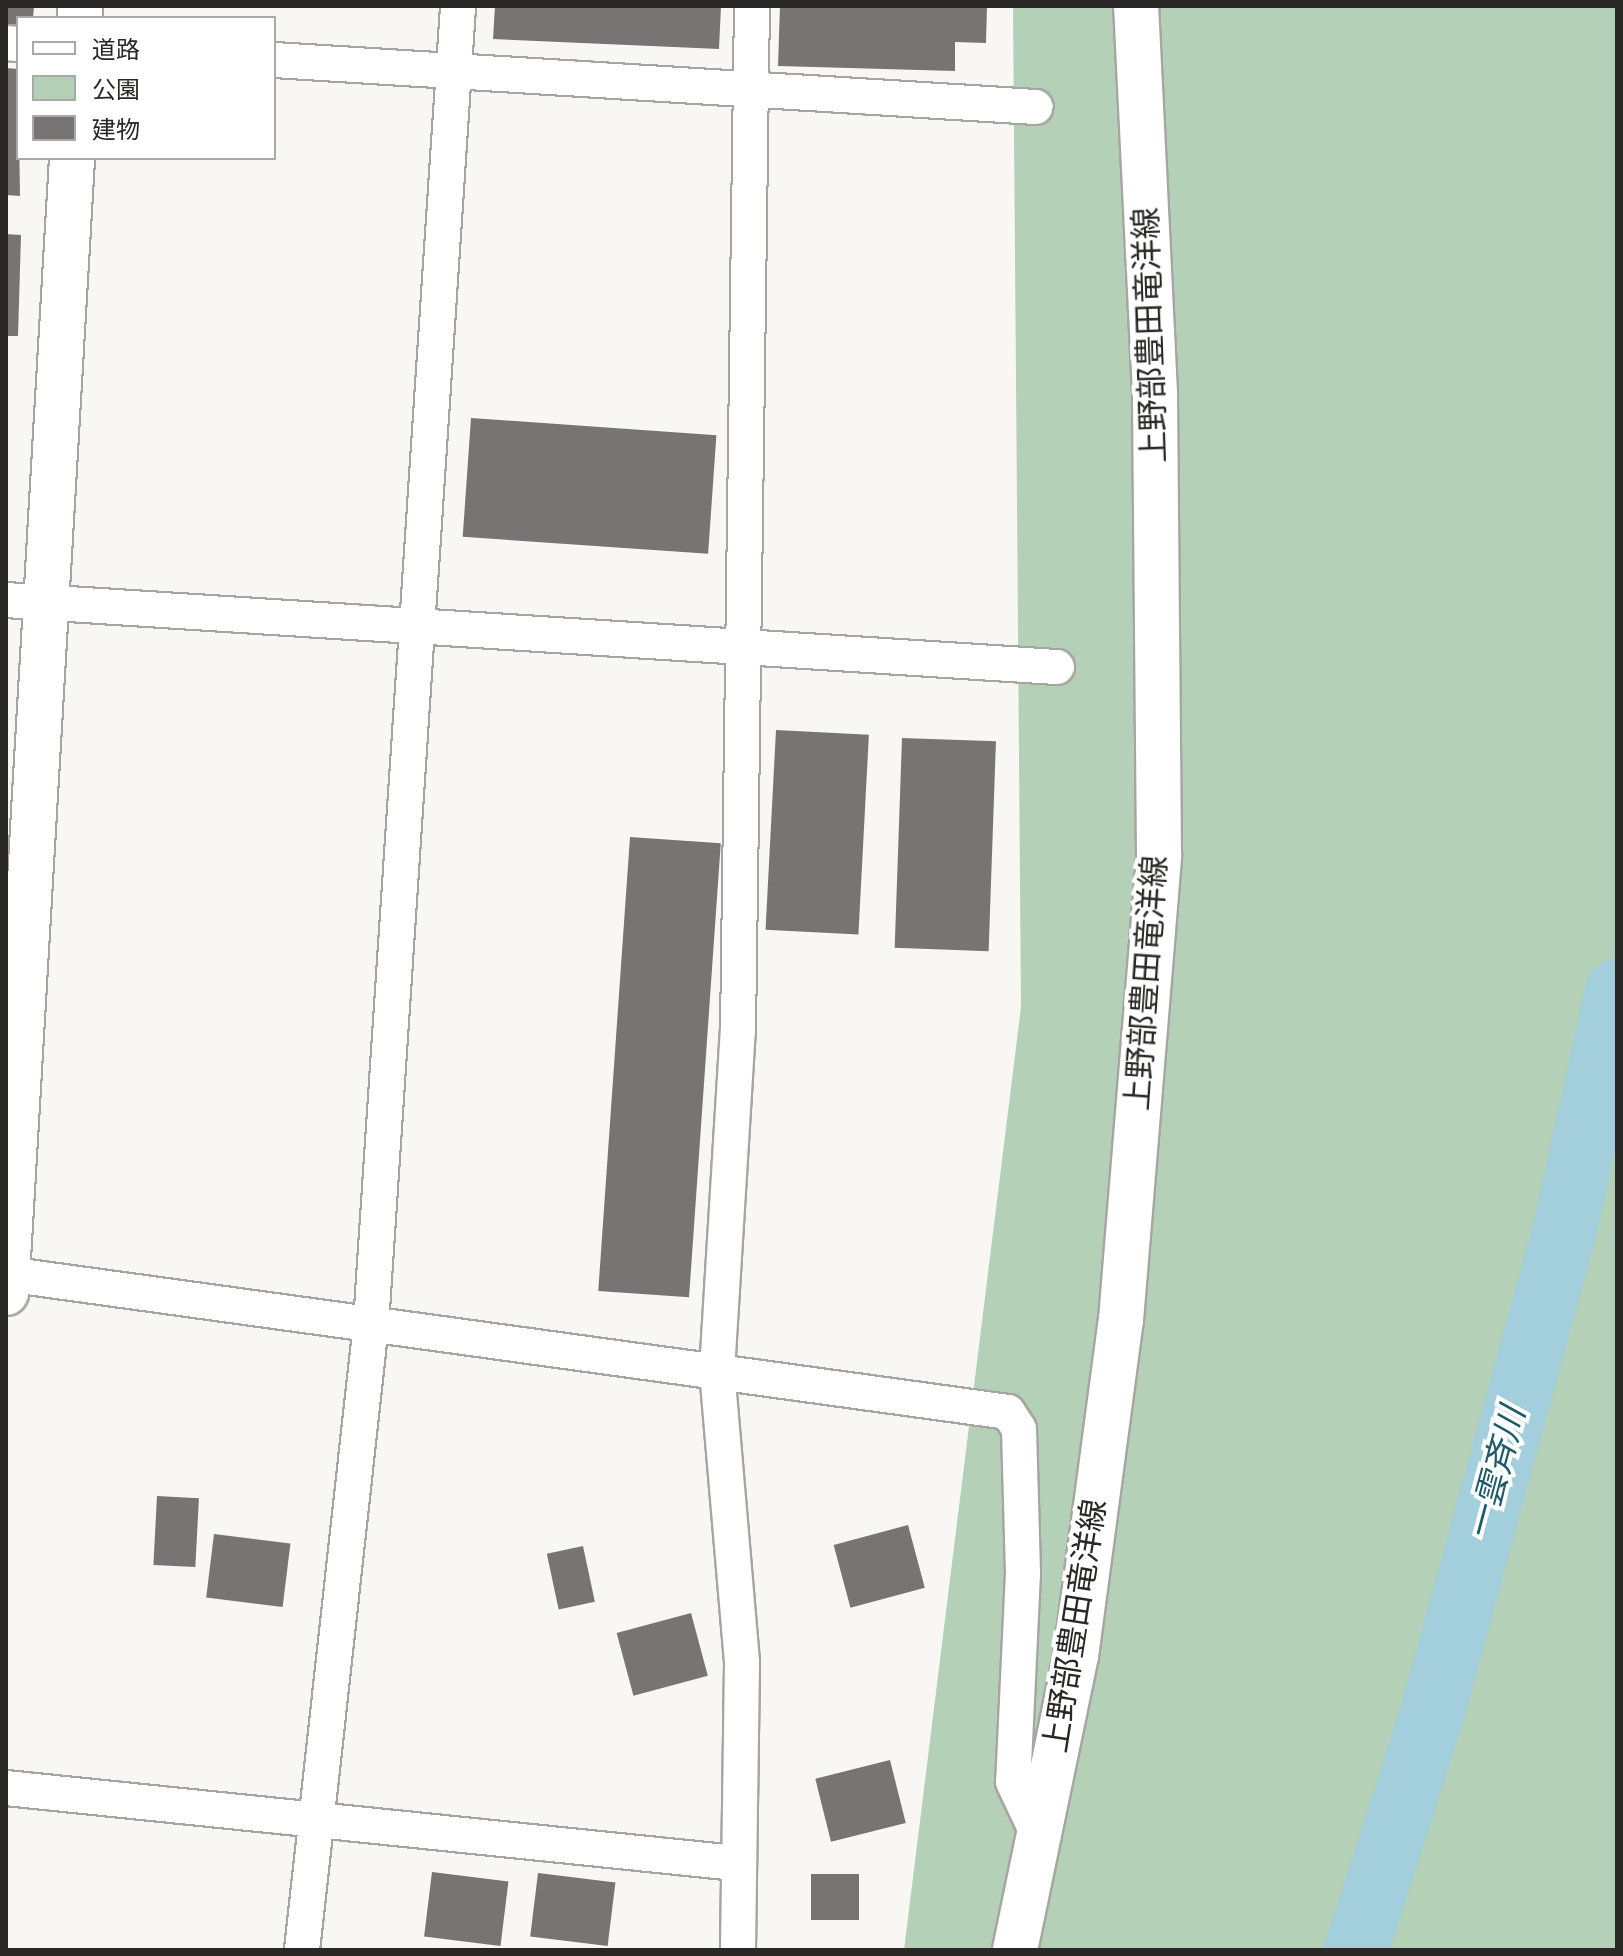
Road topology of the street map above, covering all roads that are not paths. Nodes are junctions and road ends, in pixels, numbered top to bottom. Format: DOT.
graph roads {
  1 [pos="458,6"];
  2 [pos="752,6"];
  3 [pos="1136,6"];
  4 [pos="276,60"];
  5 [pos="455,71"];
  6 [pos="751,91"];
  7 [pos="1036,107"];
  8 [pos="72,160"];
  9 [pos="27,602"];
  10 [pos="417,624"];
  11 [pos="743,644"];
  12 [pos="1057,667"];
  13 [pos="8,1281"];
  14 [pos="371,1324"];
  15 [pos="717,1371"];
  16 [pos="6,1788"];
  17 [pos="316,1823"];
  18 [pos="1040,1839"];
  19 [pos="736,1863"];
  20 [pos="302,1950"];
  21 [pos="738,1950"];
  22 [pos="1015,1950"];
  1 -- 5 [label="street"];
  2 -- 6 [label="street"];
  3 -- 18 [label="main road, 上野部豊田竜洋線"];
  4 -- 5 [label="street"];
  5 -- 6 [label="street"];
  5 -- 10 [label="street"];
  6 -- 7 [label="street"];
  6 -- 11 [label="street"];
  8 -- 9 [label="main road"];
  9 -- 10 [label="street"];
  9 -- 13 [label="main road"];
  10 -- 11 [label="street"];
  10 -- 14 [label="street"];
  11 -- 12 [label="street"];
  11 -- 15 [label="street"];
  13 -- 14 [label="street"];
  14 -- 15 [label="street"];
  14 -- 17 [label="street"];
  15 -- 18 [label="street"];
  15 -- 19 [label="street"];
  16 -- 17 [label="street"];
  17 -- 19 [label="street"];
  17 -- 20 [label="street"];
  18 -- 22 [label="main road, 上野部豊田竜洋線"];
  19 -- 21 [label="street"];
}
